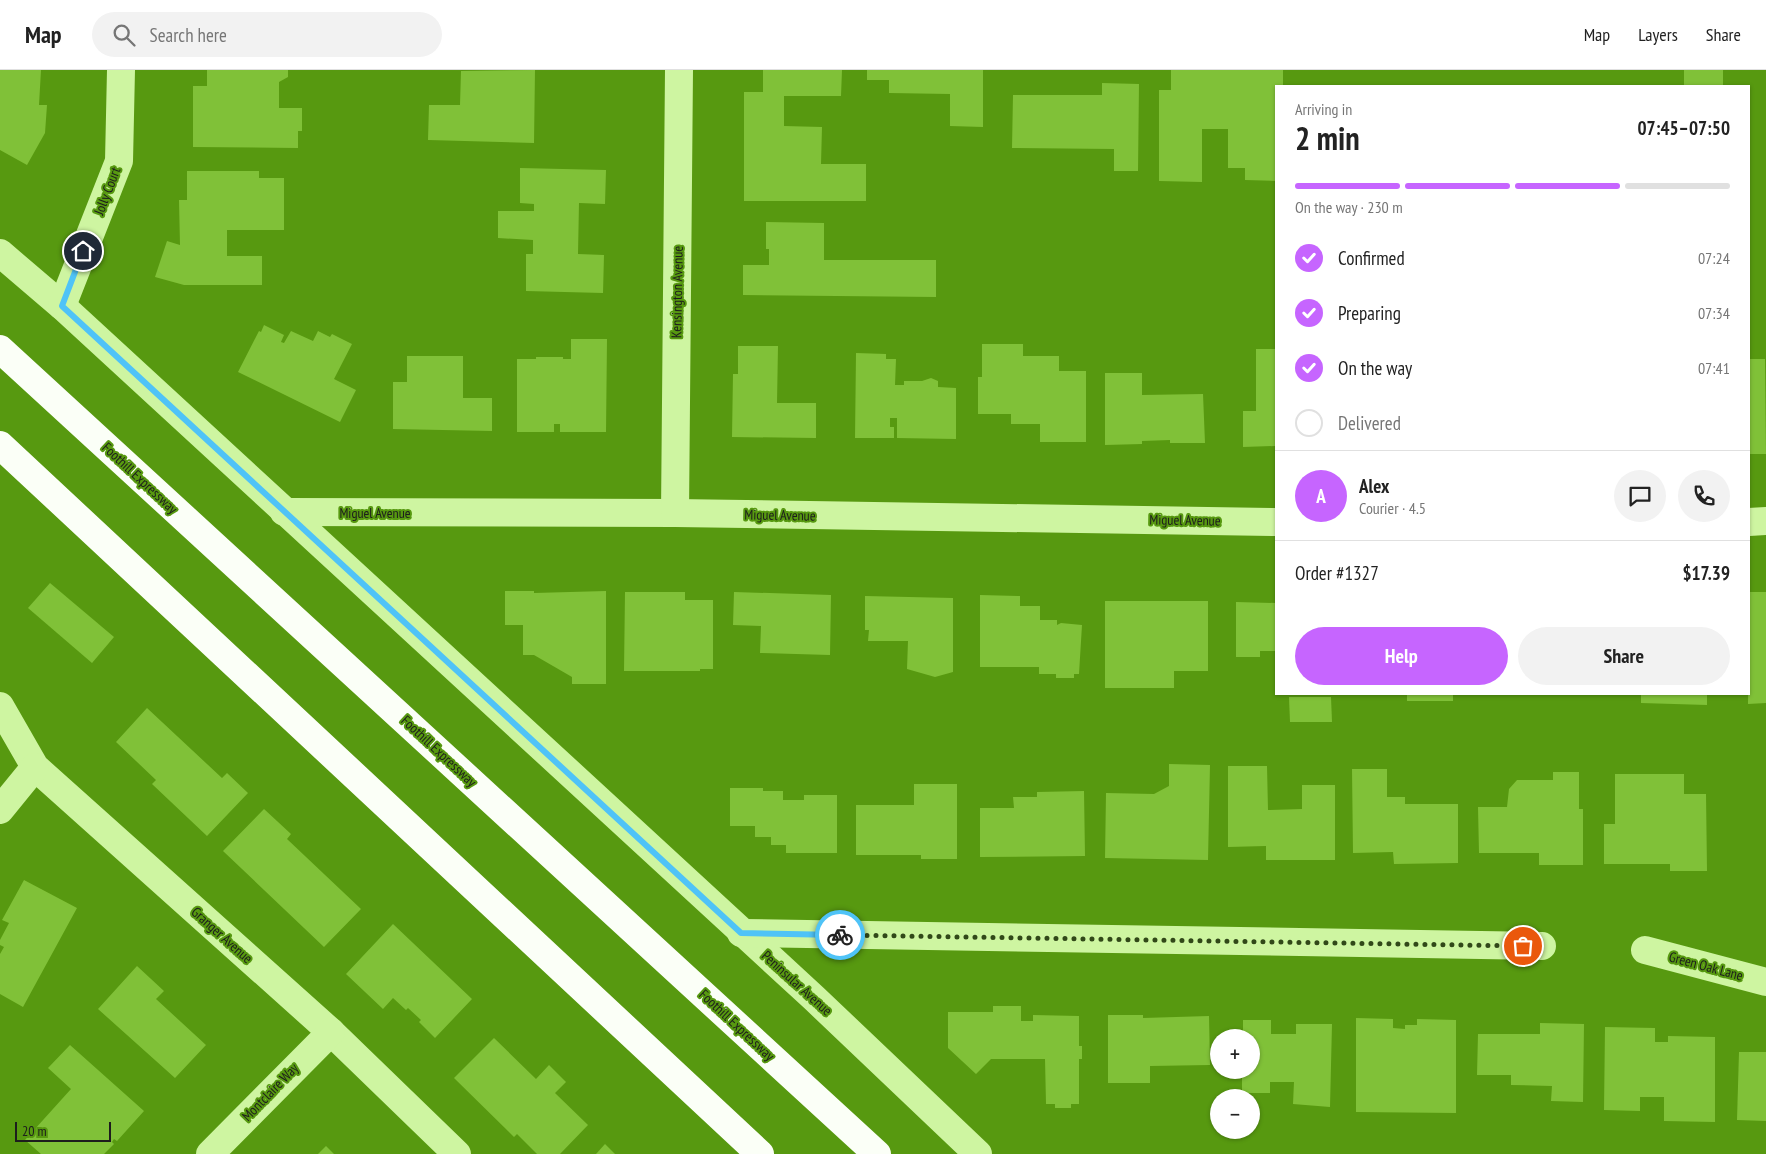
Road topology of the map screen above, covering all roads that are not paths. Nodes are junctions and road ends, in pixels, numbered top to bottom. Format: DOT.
graph roads {
  1 [pos="121,70"];
  2 [pos="679,70"];
  3 [pos="0,253"];
  4 [pos="62,306"];
  5 [pos="0,349"];
  6 [pos="0,445"];
  7 [pos="284,512"];
  8 [pos="675,514"];
  9 [pos="1275,522"];
  10 [pos="1750,522"];
  11 [pos="1766,522"];
  12 [pos="0,706"];
  13 [pos="35,767"];
  14 [pos="0,810"];
  15 [pos="741,933"];
  16 [pos="1542,946"];
  17 [pos="1645,950"];
  18 [pos="1766,982"];
  19 [pos="331,1032"];
  20 [pos="210,1154"];
  21 [pos="457,1154"];
  22 [pos="760,1154"];
  23 [pos="877,1154"];
  24 [pos="978,1154"];
  1 -- 4 [label="street, Jolly Court"];
  2 -- 8 [label="street, Kensington Avenue"];
  3 -- 4 [label="street, Peninsular Avenue"];
  4 -- 7 [label="street, Peninsular Avenue"];
  5 -- 23 [label="highway, Foothill Expressway"];
  6 -- 22 [label="highway"];
  7 -- 8 [label="street, Miguel Avenue"];
  7 -- 15 [label="street, Peninsular Avenue"];
  8 -- 9 [label="street, Miguel Avenue"];
  10 -- 11 [label="street"];
  12 -- 13 [label="street, Granger Avenue"];
  13 -- 14 [label="street"];
  13 -- 19 [label="street, Granger Avenue"];
  15 -- 16 [label="street"];
  15 -- 24 [label="street, Peninsular Avenue"];
  17 -- 18 [label="street, Green Oak Lane"];
  19 -- 20 [label="street, Montclaire Way"];
  19 -- 21 [label="street, Granger Avenue"];
}
